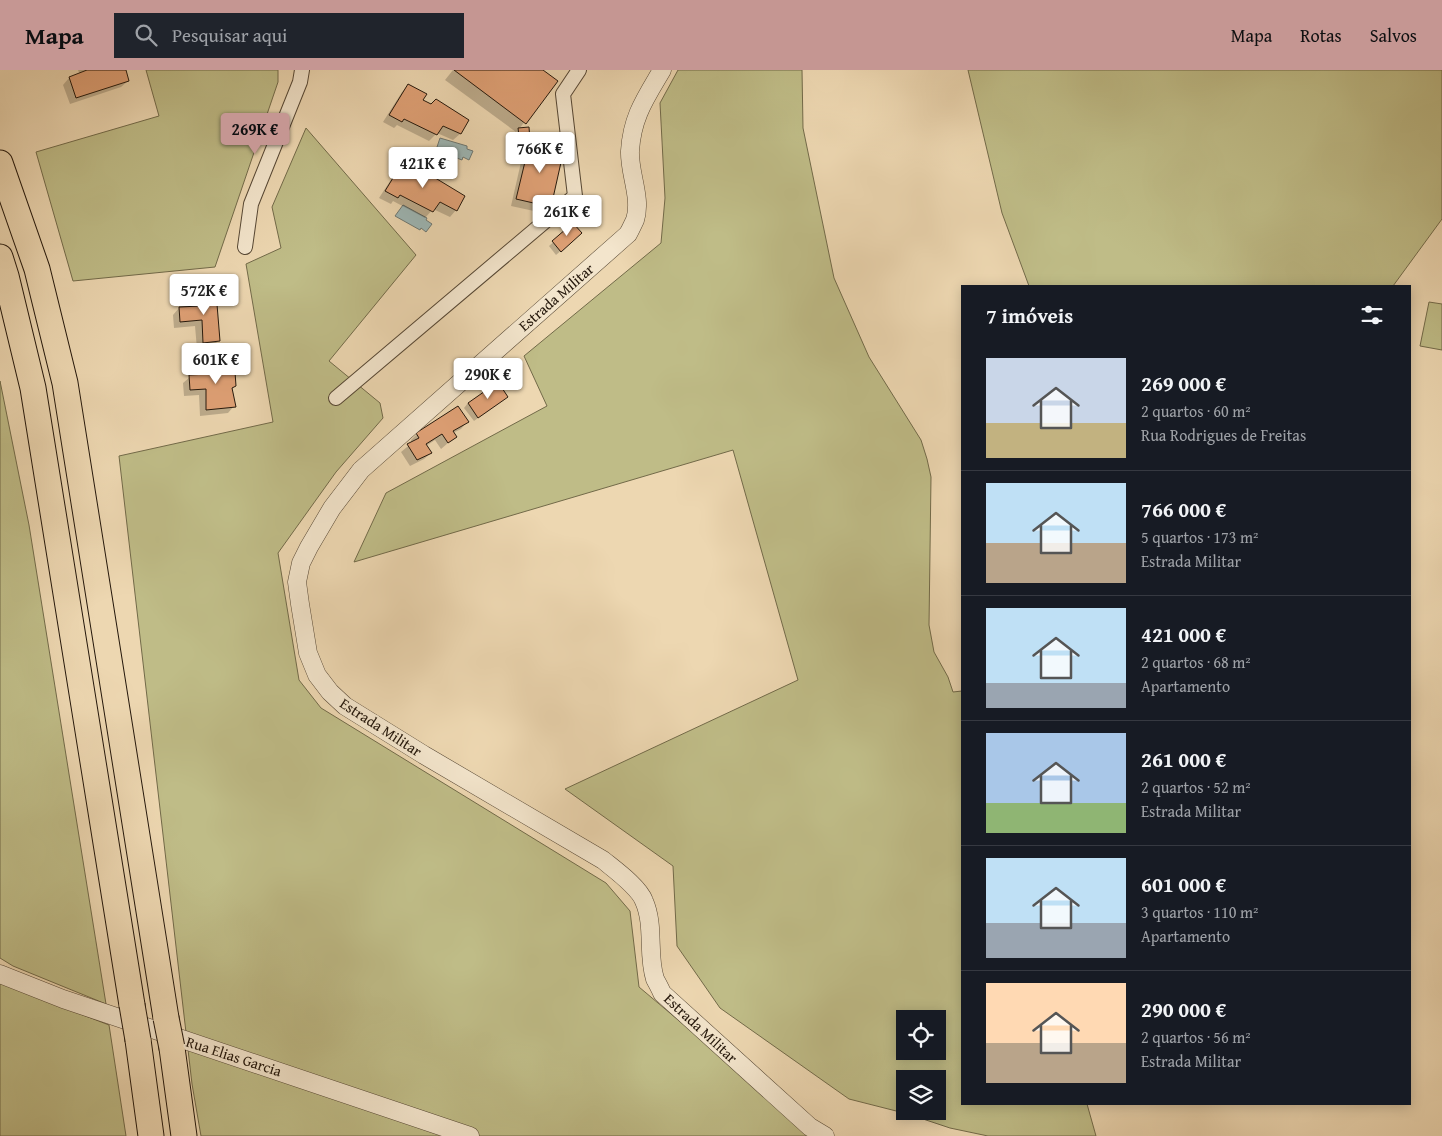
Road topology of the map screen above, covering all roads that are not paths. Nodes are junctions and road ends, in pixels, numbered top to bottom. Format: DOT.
graph roads {
  1 [pos="302,70"];
  2 [pos="579,70"];
  3 [pos="662,70"];
  4 [pos="0,162"];
  5 [pos="245,247"];
  6 [pos="0,258"];
  7 [pos="336,398"];
  8 [pos="0,974"];
  9 [pos="151,1136"];
  10 [pos="184,1136"];
  11 [pos="470,1136"];
  12 [pos="825,1136"];
  1 -- 5 [label="street"];
  2 -- 7 [label="street"];
  3 -- 12 [label="street, Estrada Militar"];
  4 -- 10 [label="highway, bridge"];
  6 -- 9 [label="highway, bridge"];
  8 -- 11 [label="street, Rua Elias Garcia"];
}
